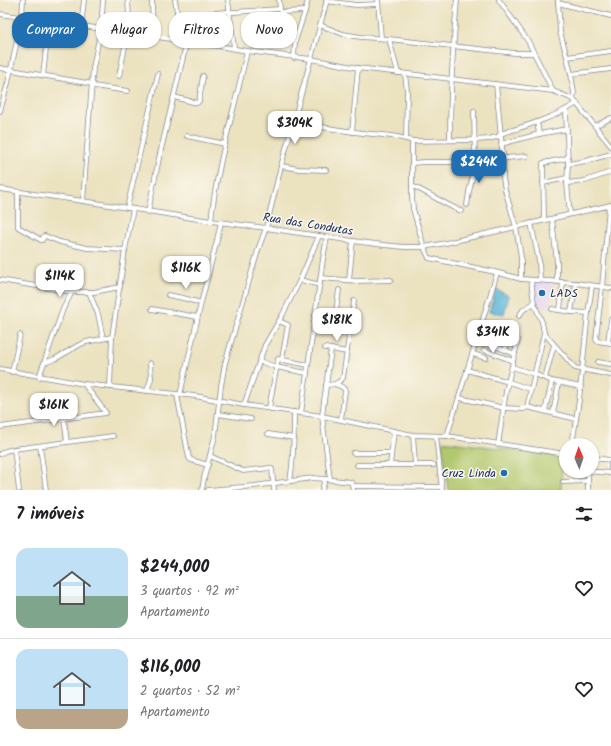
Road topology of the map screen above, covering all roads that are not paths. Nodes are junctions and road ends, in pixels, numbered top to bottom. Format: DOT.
graph roads {
  1 [pos="23,0"];
  2 [pos="84,0"];
  3 [pos="103,0"];
  4 [pos="128,0"];
  5 [pos="152,0"];
  6 [pos="176,0"];
  7 [pos="228,0"];
  8 [pos="279,0"];
  9 [pos="308,0"];
  10 [pos="457,0"];
  11 [pos="499,0"];
  12 [pos="326,1"];
  13 [pos="558,1"];
  14 [pos="378,2"];
  15 [pos="280,11"];
  16 [pos="305,11"];
  17 [pos="22,12"];
  18 [pos="83,12"];
  19 [pos="102,12"];
  20 [pos="128,12"];
  21 [pos="152,12"];
  22 [pos="177,12"];
  23 [pos="229,12"];
  24 [pos="0,14"];
  25 [pos="12,16"];
  26 [pos="611,16"];
  27 [pos="320,25"];
  28 [pos="297,36"];
  29 [pos="381,38"];
  30 [pos="389,39"];
  31 [pos="233,41"];
  32 [pos="453,46"];
  33 [pos="15,48"];
  34 [pos="46,48"];
  35 [pos="97,48"];
  36 [pos="125,48"];
  37 [pos="183,48"];
  38 [pos="234,48"];
  39 [pos="295,48"];
  40 [pos="247,51"];
  41 [pos="611,51"];
  42 [pos="535,53"];
  43 [pos="567,57"];
  44 [pos="294,58"];
  45 [pos="311,59"];
  46 [pos="0,68"];
  47 [pos="358,68"];
  48 [pos="611,68"];
  49 [pos="10,70"];
  50 [pos="398,73"];
  51 [pos="158,74"];
  52 [pos="405,74"];
  53 [pos="571,74"];
  54 [pos="42,76"];
  55 [pos="119,76"];
  56 [pos="203,76"];
  57 [pos="451,79"];
  58 [pos="496,84"];
  59 [pos="93,85"];
  60 [pos="128,90"];
  61 [pos="553,92"];
  62 [pos="174,97"];
  63 [pos="575,101"];
  64 [pos="566,110"];
  65 [pos="0,111"];
  66 [pos="474,111"];
  67 [pos="611,118"];
  68 [pos="293,121"];
  69 [pos="537,122"];
  70 [pos="595,126"];
  71 [pos="567,130"];
  72 [pos="352,132"];
  73 [pos="539,134"];
  74 [pos="500,135"];
  75 [pos="187,136"];
  76 [pos="406,139"];
  77 [pos="450,140"];
  78 [pos="475,140"];
  79 [pos="412,141"];
  80 [pos="225,144"];
  81 [pos="501,144"];
  82 [pos="611,146"];
  83 [pos="611,154"];
  84 [pos="526,156"];
  85 [pos="503,158"];
  86 [pos="568,158"];
  87 [pos="473,161"];
  88 [pos="412,163"];
  89 [pos="568,164"];
  90 [pos="281,166"];
  91 [pos="326,170"];
  92 [pos="611,172"];
  93 [pos="567,180"];
  94 [pos="543,183"];
  95 [pos="412,186"];
  96 [pos="0,189"];
  97 [pos="18,192"];
  98 [pos="83,201"];
  99 [pos="467,205"];
  100 [pos="610,205"];
  101 [pos="127,208"];
  102 [pos="133,209"];
  103 [pos="461,211"];
  104 [pos="148,212"];
  105 [pos="570,214"];
  106 [pos="552,218"];
  107 [pos="544,220"];
  108 [pos="211,221"];
  109 [pos="220,222"];
  110 [pos="531,223"];
  111 [pos="609,225"];
  112 [pos="516,227"];
  113 [pos="266,228"];
  114 [pos="319,236"];
  115 [pos="327,237"];
  116 [pos="353,241"];
  117 [pos="424,247"];
  118 [pos="125,250"];
  119 [pos="168,266"];
  120 [pos="497,273"];
  121 [pos="208,276"];
  122 [pos="321,278"];
  123 [pos="521,279"];
  124 [pos="0,280"];
  125 [pos="300,280"];
  126 [pos="349,280"];
  127 [pos="391,280"];
  128 [pos="531,280"];
  129 [pos="540,280"];
  130 [pos="557,282"];
  131 [pos="563,282"];
  132 [pos="576,283"];
  133 [pos="320,285"];
  134 [pos="592,286"];
  135 [pos="120,287"];
  136 [pos="602,287"];
  137 [pos="611,288"];
  138 [pos="339,290"];
  139 [pos="72,292"];
  140 [pos="89,292"];
  141 [pos="168,294"];
  142 [pos="354,301"];
  143 [pos="201,303"];
  144 [pos="534,303"];
  145 [pos="152,309"];
  146 [pos="552,309"];
  147 [pos="560,310"];
  148 [pos="571,312"];
  149 [pos="588,313"];
  150 [pos="519,316"];
  151 [pos="197,317"];
  152 [pos="611,319"];
  153 [pos="279,321"];
  154 [pos="314,329"];
  155 [pos="333,332"];
  156 [pos="544,333"];
  157 [pos="349,334"];
  158 [pos="20,335"];
  159 [pos="112,337"];
  160 [pos="103,338"];
  161 [pos="510,338"];
  162 [pos="477,339"];
  163 [pos="518,340"];
  164 [pos="609,342"];
  165 [pos="554,345"];
  166 [pos="325,348"];
  167 [pos="331,349"];
  168 [pos="484,350"];
  169 [pos="505,350"];
  170 [pos="347,352"];
  171 [pos="473,354"];
  172 [pos="514,354"];
  173 [pos="486,358"];
  174 [pos="282,359"];
  175 [pos="513,361"];
  176 [pos="259,362"];
  177 [pos="598,362"];
  178 [pos="44,363"];
  179 [pos="150,363"];
  180 [pos="611,364"];
  181 [pos="308,365"];
  182 [pos="276,367"];
  183 [pos="512,367"];
  184 [pos="0,369"];
  185 [pos="467,370"];
  186 [pos="582,370"];
  187 [pos="12,372"];
  188 [pos="308,373"];
  189 [pos="534,374"];
  190 [pos="611,375"];
  191 [pos="39,377"];
  192 [pos="545,378"];
  193 [pos="552,381"];
  194 [pos="509,382"];
  195 [pos="559,383"];
  196 [pos="84,384"];
  197 [pos="335,384"];
  198 [pos="326,385"];
  199 [pos="110,387"];
  200 [pos="581,387"];
  201 [pos="530,389"];
  202 [pos="148,391"];
  203 [pos="178,395"];
  204 [pos="460,398"];
  205 [pos="219,401"];
  206 [pos="244,405"];
  207 [pos="527,407"];
  208 [pos="269,408"];
  209 [pos="504,408"];
  210 [pos="545,411"];
  211 [pos="294,412"];
  212 [pos="301,413"];
  213 [pos="553,413"];
  214 [pos="218,414"];
  215 [pos="322,416"];
  216 [pos="64,418"];
  217 [pos="251,419"];
  218 [pos="340,419"];
  219 [pos="576,419"];
  220 [pos="0,427"];
  221 [pos="394,431"];
  222 [pos="268,434"];
  223 [pos="413,435"];
  224 [pos="114,436"];
  225 [pos="436,436"];
  226 [pos="447,436"];
  227 [pos="294,438"];
  228 [pos="573,438"];
  229 [pos="67,442"];
  230 [pos="498,445"];
  231 [pos="40,446"];
  232 [pos="14,449"];
  233 [pos="352,453"];
  234 [pos="391,453"];
  235 [pos="559,453"];
  236 [pos="0,454"];
  237 [pos="210,456"];
  238 [pos="599,459"];
  239 [pos="611,462"];
  240 [pos="208,464"];
  241 [pos="357,465"];
  242 [pos="390,465"];
  243 [pos="415,465"];
  244 [pos="434,465"];
  245 [pos="599,472"];
  246 [pos="611,474"];
  247 [pos="325,478"];
  248 [pos="330,479"];
  249 [pos="290,481"];
  250 [pos="587,481"];
  251 [pos="563,482"];
  252 [pos="273,483"];
  253 [pos="254,488"];
  254 [pos="353,488"];
  255 [pos="442,489"];
  256 [pos="20,490"];
  257 [pos="46,490"];
  258 [pos="202,490"];
  259 [pos="208,490"];
  260 [pos="274,490"];
  261 [pos="322,490"];
  262 [pos="588,490"];
  1 -- 17 [label="street"];
  2 -- 18 [label="street"];
  3 -- 19 [label="street"];
  4 -- 20 [label="street"];
  5 -- 21 [label="street"];
  6 -- 22 [label="street"];
  7 -- 23 [label="street"];
  8 -- 15 [label="street"];
  9 -- 16 [label="street"];
  10 -- 32 [label="street"];
  11 -- 42 [label="street"];
  12 -- 14 [label="street"];
  12 -- 27 [label="street"];
  13 -- 26 [label="street"];
  13 -- 43 [label="street"];
  14 -- 29 [label="street"];
  15 -- 16 [label="street"];
  15 -- 23 [label="street"];
  16 -- 28 [label="street"];
  24 -- 25 [label="street"];
  27 -- 29 [label="street"];
  27 -- 45 [label="street"];
  29 -- 30 [label="street"];
  30 -- 32 [label="street"];
  30 -- 50 [label="street"];
  31 -- 38 [label="street"];
  32 -- 42 [label="street"];
  32 -- 57 [label="street"];
  33 -- 49 [label="street"];
  34 -- 54 [label="street"];
  35 -- 59 [label="street"];
  36 -- 55 [label="street"];
  37 -- 62 [label="street"];
  38 -- 40 [label="street"];
  39 -- 44 [label="street"];
  40 -- 44 [label="street"];
  40 -- 80 [label="street"];
  41 -- 43 [label="street"];
  42 -- 61 [label="street"];
  43 -- 53 [label="street"];
  44 -- 45 [label="street"];
  45 -- 47 [label="street"];
  45 -- 68 [label="street"];
  46 -- 49 [label="street"];
  47 -- 50 [label="street"];
  47 -- 72 [label="street"];
  48 -- 53 [label="street"];
  49 -- 54 [label="street"];
  49 -- 65 [label="street"];
  50 -- 52 [label="street"];
  51 -- 101 [label="street"];
  52 -- 57 [label="street"];
  52 -- 76 [label="street"];
  53 -- 63 [label="street"];
  54 -- 59 [label="street"];
  56 -- 62 [label="street"];
  57 -- 58 [label="street"];
  57 -- 77 [label="street"];
  58 -- 61 [label="street"];
  58 -- 74 [label="street"];
  59 -- 60 [label="street"];
  59 -- 98 [label="street"];
  61 -- 63 [label="street"];
  62 -- 104 [label="street"];
  63 -- 64 [label="street"];
  63 -- 70 [label="street"];
  64 -- 69 [label="street"];
  64 -- 71 [label="street"];
  66 -- 78 [label="street"];
  67 -- 70 [label="street"];
  68 -- 72 [label="street"];
  68 -- 90 [label="street"];
  69 -- 73 [label="street"];
  69 -- 74 [label="street"];
  70 -- 82 [label="street"];
  71 -- 73 [label="street"];
  71 -- 86 [label="street"];
  72 -- 76 [label="street"];
  73 -- 81 [label="street"];
  74 -- 78 [label="street"];
  74 -- 81 [label="street"];
  75 -- 80 [label="street"];
  76 -- 79 [label="street"];
  77 -- 78 [label="street"];
  77 -- 79 [label="street"];
  78 -- 87 [label="street"];
  79 -- 88 [label="street"];
  80 -- 108 [label="street"];
  81 -- 85 [label="street"];
  83 -- 89 [label="street"];
  84 -- 85 [label="street"];
  85 -- 87 [label="street"];
  85 -- 112 [label="street"];
  86 -- 89 [label="street"];
  86 -- 94 [label="street"];
  87 -- 88 [label="street"];
  87 -- 99 [label="street"];
  88 -- 95 [label="street"];
  89 -- 93 [label="street"];
  90 -- 91 [label="street"];
  90 -- 113 [label="street"];
  92 -- 93 [label="street"];
  93 -- 94 [label="street"];
  93 -- 105 [label="street"];
  94 -- 107 [label="street"];
  95 -- 103 [label="street"];
  95 -- 117 [label="street"];
  96 -- 97 [label="street, Rua das Condutas"];
  97 -- 98 [label="street, Rua das Condutas"];
  97 -- 118 [label="street"];
  98 -- 101 [label="street, Rua das Condutas"];
  100 -- 105 [label="street, Rua das Condutas"];
  100 -- 111 [label="street"];
  101 -- 102 [label="street, Rua das Condutas"];
  102 -- 104 [label="street, Rua das Condutas"];
  102 -- 118 [label="street"];
  104 -- 108 [label="street, Rua das Condutas"];
  105 -- 106 [label="street, Rua das Condutas"];
  106 -- 107 [label="street, Rua das Condutas"];
  106 -- 130 [label="street"];
  107 -- 110 [label="street, Rua das Condutas"];
  108 -- 109 [label="street, Rua das Condutas"];
  109 -- 113 [label="street, Rua das Condutas"];
  109 -- 121 [label="street"];
  110 -- 112 [label="street, Rua das Condutas"];
  110 -- 129 [label="street"];
  111 -- 136 [label="street"];
  112 -- 117 [label="street, Rua das Condutas"];
  112 -- 123 [label="street"];
  113 -- 114 [label="street, Rua das Condutas"];
  113 -- 205 [label="street"];
  114 -- 115 [label="street, Rua das Condutas"];
  114 -- 125 [label="street"];
  115 -- 116 [label="street, Rua das Condutas"];
  115 -- 122 [label="street"];
  116 -- 117 [label="street, Rua das Condutas"];
  116 -- 126 [label="street"];
  117 -- 120 [label="street"];
  118 -- 135 [label="street"];
  119 -- 121 [label="street"];
  120 -- 123 [label="street"];
  120 -- 162 [label="street"];
  121 -- 143 [label="street"];
  122 -- 126 [label="street"];
  122 -- 133 [label="street"];
  123 -- 128 [label="street"];
  124 -- 139 [label="street"];
  125 -- 133 [label="street"];
  125 -- 153 [label="street"];
  126 -- 127 [label="street"];
  128 -- 129 [label="street"];
  128 -- 144 [label="street"];
  129 -- 130 [label="street"];
  130 -- 131 [label="street"];
  131 -- 132 [label="street"];
  131 -- 147 [label="street"];
  132 -- 134 [label="street"];
  132 -- 148 [label="street"];
  133 -- 154 [label="street"];
  134 -- 136 [label="street"];
  134 -- 149 [label="street"];
  135 -- 140 [label="street"];
  135 -- 159 [label="street"];
  136 -- 137 [label="street"];
  136 -- 164 [label="street"];
  138 -- 155 [label="street"];
  139 -- 140 [label="street"];
  139 -- 178 [label="street"];
  140 -- 160 [label="street"];
  141 -- 143 [label="street"];
  142 -- 157 [label="street"];
  143 -- 151 [label="street"];
  144 -- 150 [label="street"];
  144 -- 156 [label="street"];
  145 -- 151 [label="street"];
  146 -- 147 [label="street"];
  147 -- 148 [label="street"];
  148 -- 149 [label="street"];
  149 -- 186 [label="street"];
  151 -- 203 [label="street"];
  152 -- 164 [label="street"];
  153 -- 174 [label="street"];
  153 -- 176 [label="street"];
  154 -- 155 [label="street"];
  154 -- 181 [label="street"];
  155 -- 157 [label="street"];
  156 -- 165 [label="street"];
  156 -- 189 [label="street"];
  157 -- 170 [label="street"];
  158 -- 187 [label="street"];
  159 -- 160 [label="street"];
  159 -- 199 [label="street"];
  160 -- 178 [label="street"];
  161 -- 169 [label="street"];
  162 -- 169 [label="street"];
  162 -- 171 [label="street"];
  163 -- 172 [label="street"];
  165 -- 186 [label="street"];
  165 -- 192 [label="street"];
  166 -- 167 [label="street"];
  167 -- 170 [label="street"];
  167 -- 198 [label="street"];
  168 -- 175 [label="street"];
  169 -- 172 [label="street"];
  170 -- 197 [label="street"];
  171 -- 173 [label="street"];
  171 -- 185 [label="street"];
  172 -- 175 [label="street"];
  174 -- 181 [label="street"];
  174 -- 182 [label="street"];
  175 -- 183 [label="street"];
  176 -- 182 [label="street"];
  176 -- 206 [label="street"];
  177 -- 180 [label="street"];
  178 -- 191 [label="street"];
  179 -- 202 [label="street"];
  181 -- 188 [label="street"];
  182 -- 188 [label="street"];
  182 -- 208 [label="street"];
  183 -- 189 [label="street"];
  183 -- 194 [label="street"];
  184 -- 187 [label="street"];
  185 -- 194 [label="street"];
  185 -- 204 [label="street"];
  186 -- 190 [label="street"];
  186 -- 200 [label="street"];
  187 -- 191 [label="street"];
  188 -- 212 [label="street"];
  189 -- 192 [label="street"];
  189 -- 201 [label="street"];
  191 -- 196 [label="street"];
  192 -- 193 [label="street"];
  193 -- 195 [label="street"];
  193 -- 210 [label="street"];
  194 -- 201 [label="street"];
  194 -- 209 [label="street"];
  195 -- 200 [label="street"];
  195 -- 213 [label="street"];
  196 -- 199 [label="street"];
  196 -- 216 [label="street"];
  197 -- 198 [label="street"];
  197 -- 218 [label="street"];
  198 -- 215 [label="street"];
  199 -- 202 [label="street"];
  200 -- 219 [label="street"];
  201 -- 207 [label="street"];
  202 -- 203 [label="street"];
  203 -- 205 [label="street"];
  203 -- 240 [label="street"];
  204 -- 209 [label="street"];
  204 -- 226 [label="street"];
  205 -- 206 [label="street"];
  205 -- 214 [label="street"];
  206 -- 208 [label="street"];
  207 -- 209 [label="street"];
  207 -- 210 [label="street"];
  208 -- 211 [label="street"];
  209 -- 230 [label="street"];
  210 -- 213 [label="street"];
  211 -- 212 [label="street"];
  211 -- 227 [label="street"];
  212 -- 215 [label="street"];
  213 -- 219 [label="street"];
  214 -- 217 [label="street"];
  214 -- 237 [label="street"];
  215 -- 218 [label="street"];
  215 -- 248 [label="street"];
  216 -- 220 [label="street"];
  216 -- 229 [label="street"];
  218 -- 221 [label="street"];
  219 -- 228 [label="street"];
  221 -- 223 [label="street"];
  221 -- 234 [label="street"];
  222 -- 227 [label="street"];
  223 -- 225 [label="street"];
  223 -- 243 [label="street"];
  224 -- 229 [label="street"];
  225 -- 226 [label="street"];
  225 -- 255 [label="street"];
  226 -- 230 [label="street"];
  227 -- 249 [label="street"];
  229 -- 231 [label="street"];
  230 -- 235 [label="street"];
  231 -- 232 [label="street"];
  231 -- 257 [label="street"];
  232 -- 236 [label="street"];
  232 -- 256 [label="street"];
  233 -- 234 [label="street"];
  234 -- 242 [label="street"];
  237 -- 240 [label="street"];
  237 -- 252 [label="street"];
  238 -- 239 [label="street"];
  239 -- 246 [label="street"];
  240 -- 258 [label="street"];
  241 -- 242 [label="street"];
  242 -- 243 [label="street"];
  243 -- 244 [label="street"];
  245 -- 246 [label="street"];
  247 -- 248 [label="street"];
  247 -- 249 [label="street"];
  247 -- 261 [label="street"];
  248 -- 254 [label="street"];
  249 -- 252 [label="street"];
  250 -- 251 [label="street"];
  250 -- 262 [label="street"];
  252 -- 253 [label="street"];
  252 -- 260 [label="street"];
  253 -- 259 [label="street"];
  254 -- 255 [label="street"];
}
